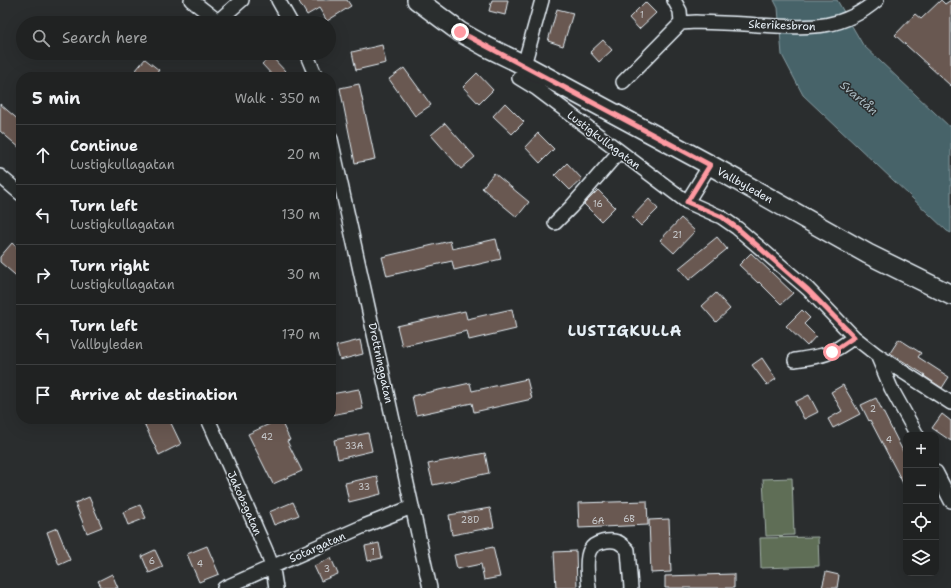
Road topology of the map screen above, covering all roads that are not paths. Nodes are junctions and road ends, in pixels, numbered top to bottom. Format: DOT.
graph roads {
  1 [pos="191,0"];
  2 [pos="242,0"];
  3 [pos="278,0"];
  4 [pos="417,0"];
  5 [pos="542,0"];
  6 [pos="674,0"];
  7 [pos="877,0"];
  8 [pos="212,16"];
  9 [pos="224,16"];
  10 [pos="288,16"];
  11 [pos="681,23"];
  12 [pos="309,60"];
  13 [pos="314,72"];
  14 [pos="522,72"];
  15 [pos="623,82"];
  16 [pos="619,152"];
  17 [pos="336,162"];
  18 [pos="710,165"];
  19 [pos="0,176"];
  20 [pos="16,190"];
  21 [pos="687,202"];
  22 [pos="555,223"];
  23 [pos="951,295"];
  24 [pos="854,337"];
  25 [pos="877,355"];
  26 [pos="795,360"];
  27 [pos="951,403"];
  28 [pos="210,424"];
  29 [pos="914,432"];
  30 [pos="939,478"];
  31 [pos="951,501"];
  32 [pos="412,507"];
  33 [pos="273,567"];
  34 [pos="224,588"];
  35 [pos="276,588"];
  36 [pos="430,588"];
  37 [pos="589,588"];
  38 [pos="631,588"];
  1 -- 8 [label="street"];
  2 -- 9 [label="street"];
  3 -- 10 [label="street"];
  4 -- 14 [label="main road, Vallbyleden"];
  5 -- 14 [label="street"];
  6 -- 11 [label="street"];
  7 -- 11 [label="street, Skerikesbron"];
  11 -- 15 [label="street"];
  12 -- 13 [label="street"];
  14 -- 16 [label="street, Lustigkullagatan"];
  14 -- 18 [label="main road, Vallbyleden"];
  16 -- 21 [label="street, Lustigkullagatan"];
  16 -- 22 [label="street"];
  17 -- 32 [label="street, Drottninggatan"];
  18 -- 21 [label="street"];
  18 -- 23 [label="main road, Vallbyleden"];
  19 -- 20 [label="street"];
  21 -- 24 [label="street, Lustigkullagatan"];
  24 -- 25 [label="street, Lustigkullagatan"];
  24 -- 26 [label="street"];
  25 -- 27 [label="street, Lustigkullagatan"];
  25 -- 29 [label="street"];
  28 -- 33 [label="street, Jakobsgatan"];
  30 -- 31 [label="street"];
  32 -- 33 [label="street, Sotargatan"];
  32 -- 36 [label="street, Drottninggatan"];
  33 -- 34 [label="street, Sotargatan"];
  33 -- 35 [label="street, Jakobsgatan"];
  37 -- 38 [label="street"];
}
